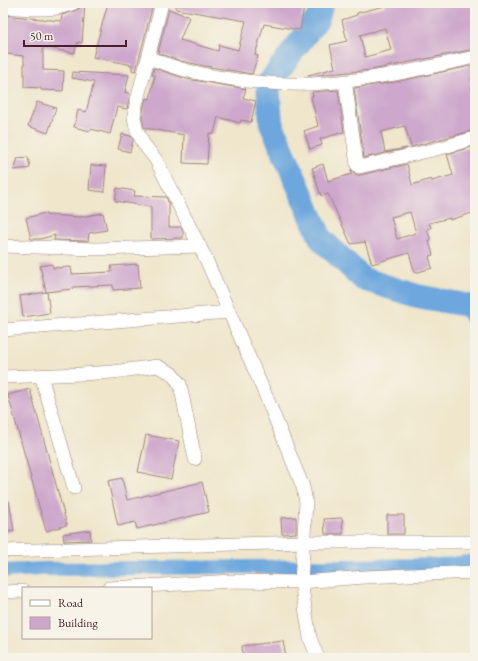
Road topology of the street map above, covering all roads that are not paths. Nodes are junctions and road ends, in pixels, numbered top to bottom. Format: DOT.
graph roads {
  1 [pos="74,3"];
  2 [pos="162,3"];
  3 [pos="3,7"];
  4 [pos="475,57"];
  5 [pos="148,58"];
  6 [pos="345,81"];
  7 [pos="475,138"];
  8 [pos="3,246"];
  9 [pos="200,246"];
  10 [pos="229,312"];
  11 [pos="3,330"];
  12 [pos="41,376"];
  13 [pos="3,377"];
  14 [pos="195,459"];
  15 [pos="74,488"];
  16 [pos="475,542"];
  17 [pos="303,547"];
  18 [pos="3,551"];
  19 [pos="475,572"];
  20 [pos="301,579"];
  21 [pos="127,587"];
  22 [pos="22,591"];
  23 [pos="3,592"];
  24 [pos="318,658"];
  1 -- 3 [label="street"];
  2 -- 5 [label="street"];
  4 -- 6 [label="street"];
  5 -- 6 [label="street"];
  5 -- 9 [label="street"];
  6 -- 7 [label="street"];
  8 -- 9 [label="street"];
  9 -- 10 [label="street"];
  10 -- 11 [label="street"];
  10 -- 17 [label="street"];
  12 -- 13 [label="street"];
  12 -- 14 [label="street"];
  12 -- 15 [label="street"];
  16 -- 17 [label="street"];
  17 -- 18 [label="street"];
  17 -- 20 [label="street"];
  19 -- 20 [label="street"];
  20 -- 21 [label="street"];
  20 -- 24 [label="street"];
  22 -- 23 [label="street"];
}
